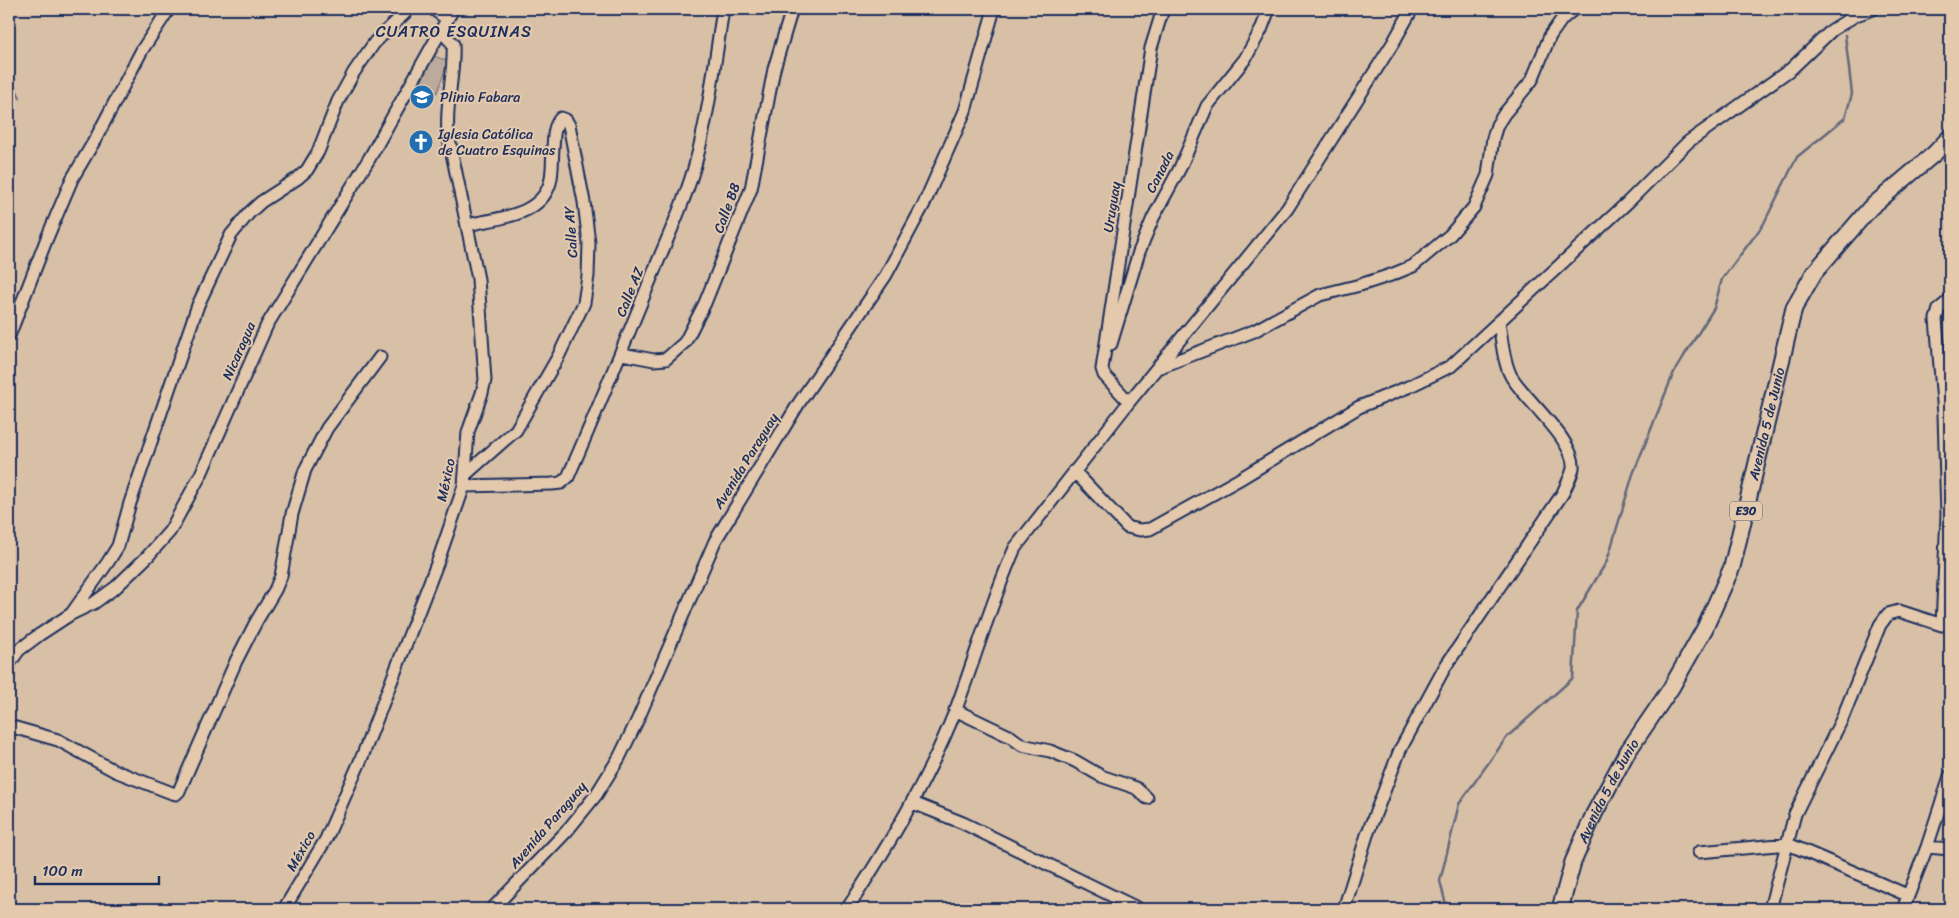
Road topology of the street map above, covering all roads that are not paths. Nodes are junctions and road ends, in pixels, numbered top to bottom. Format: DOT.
graph roads {
  1 [pos="169,9"];
  2 [pos="409,9"];
  3 [pos="433,9"];
  4 [pos="453,9"];
  5 [pos="722,9"];
  6 [pos="792,9"];
  7 [pos="994,9"];
  8 [pos="1163,9"];
  9 [pos="1269,9"];
  10 [pos="1412,9"];
  11 [pos="1574,9"];
  12 [pos="1873,9"];
  13 [pos="447,19"];
  14 [pos="441,31"];
  15 [pos="1950,137"];
  16 [pos="468,225"];
  17 [pos="1950,300"];
  18 [pos="1499,323"];
  19 [pos="9,336"];
  20 [pos="622,354"];
  21 [pos="380,357"];
  22 [pos="1103,363"];
  23 [pos="1159,368"];
  24 [pos="1129,402"];
  25 [pos="1074,471"];
  26 [pos="466,474"];
  27 [pos="464,486"];
  28 [pos="71,614"];
  29 [pos="1946,627"];
  30 [pos="9,664"];
  31 [pos="956,710"];
  32 [pos="9,726"];
  33 [pos="1950,776"];
  34 [pos="1147,798"];
  35 [pos="914,803"];
  36 [pos="1788,844"];
  37 [pos="1927,847"];
  38 [pos="1950,848"];
  39 [pos="1699,852"];
  40 [pos="1908,895"];
  41 [pos="284,909"];
  42 [pos="492,909"];
  43 [pos="847,909"];
  44 [pos="1139,909"];
  45 [pos="1344,909"];
  46 [pos="1560,909"];
  47 [pos="1770,909"];
  48 [pos="1903,909"];
  1 -- 19 [label="street"];
  2 -- 28 [label="street"];
  3 -- 13 [label="street"];
  4 -- 13 [label="street, Nicaragua"];
  5 -- 20 [label="street, Calle AZ"];
  6 -- 20 [label="street, Calle B8"];
  7 -- 42 [label="street, Avenida Paraguay"];
  8 -- 22 [label="street, Uruguay"];
  9 -- 22 [label="street, Canada"];
  10 -- 23 [label="street"];
  11 -- 23 [label="street"];
  12 -- 18 [label="street"];
  13 -- 14 [label="street, Nicaragua"];
  14 -- 16 [label="street, México"];
  14 -- 28 [label="street, Nicaragua"];
  15 -- 46 [label="main road, Avenida 5 de Junio / E30"];
  16 -- 26 [label="street, México"];
  16 -- 26 [label="street, Calle AY"];
  17 -- 29 [label="street"];
  18 -- 25 [label="street"];
  18 -- 45 [label="street"];
  20 -- 27 [label="street, Calle AZ"];
  21 -- 32 [label="street"];
  22 -- 24 [label="street"];
  23 -- 24 [label="street"];
  24 -- 25 [label="street"];
  25 -- 31 [label="street"];
  26 -- 27 [label="street, México"];
  27 -- 41 [label="street, México"];
  28 -- 30 [label="street, Nicaragua"];
  29 -- 36 [label="street"];
  31 -- 34 [label="street"];
  31 -- 35 [label="street"];
  33 -- 37 [label="street"];
  35 -- 43 [label="street"];
  35 -- 44 [label="street"];
  36 -- 39 [label="street"];
  36 -- 40 [label="street"];
  36 -- 47 [label="street"];
  37 -- 38 [label="street"];
  37 -- 40 [label="street"];
  40 -- 48 [label="street"];
}
